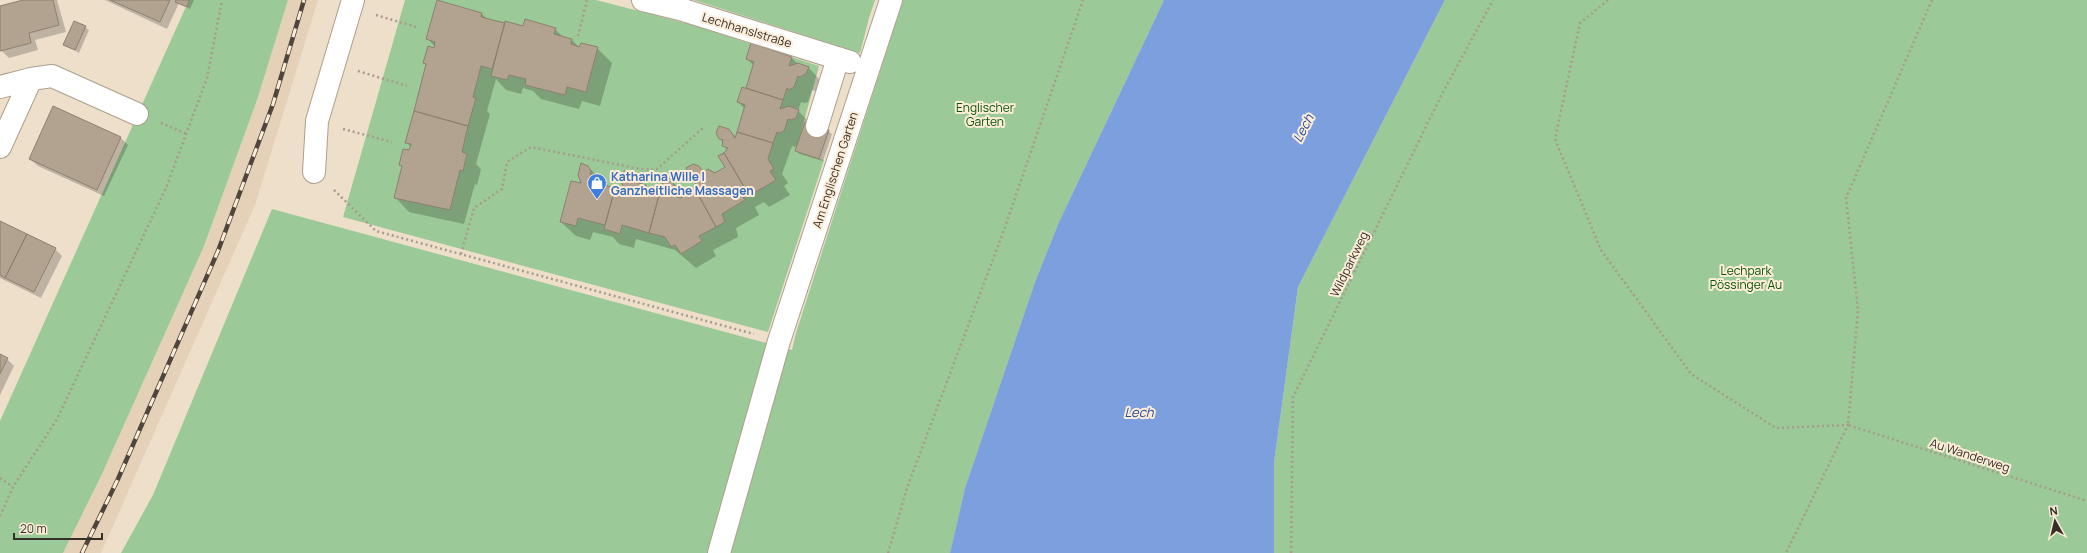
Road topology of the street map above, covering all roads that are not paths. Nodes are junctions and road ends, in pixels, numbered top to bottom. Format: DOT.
graph roads {
  1 [pos="643,0"];
  2 [pos="891,0"];
  3 [pos="352,3"];
  4 [pos="31,79"];
  5 [pos="0,88"];
  6 [pos="137,114"];
  7 [pos="817,126"];
  8 [pos="0,147"];
  9 [pos="314,172"];
  10 [pos="719,553"];
  1 -- 7 [label="street, Lechhanslstraße"];
  2 -- 10 [label="street, Am Englischen Garten"];
  3 -- 9 [label="street"];
  4 -- 5 [label="street"];
  4 -- 6 [label="street"];
  4 -- 8 [label="street"];
}
